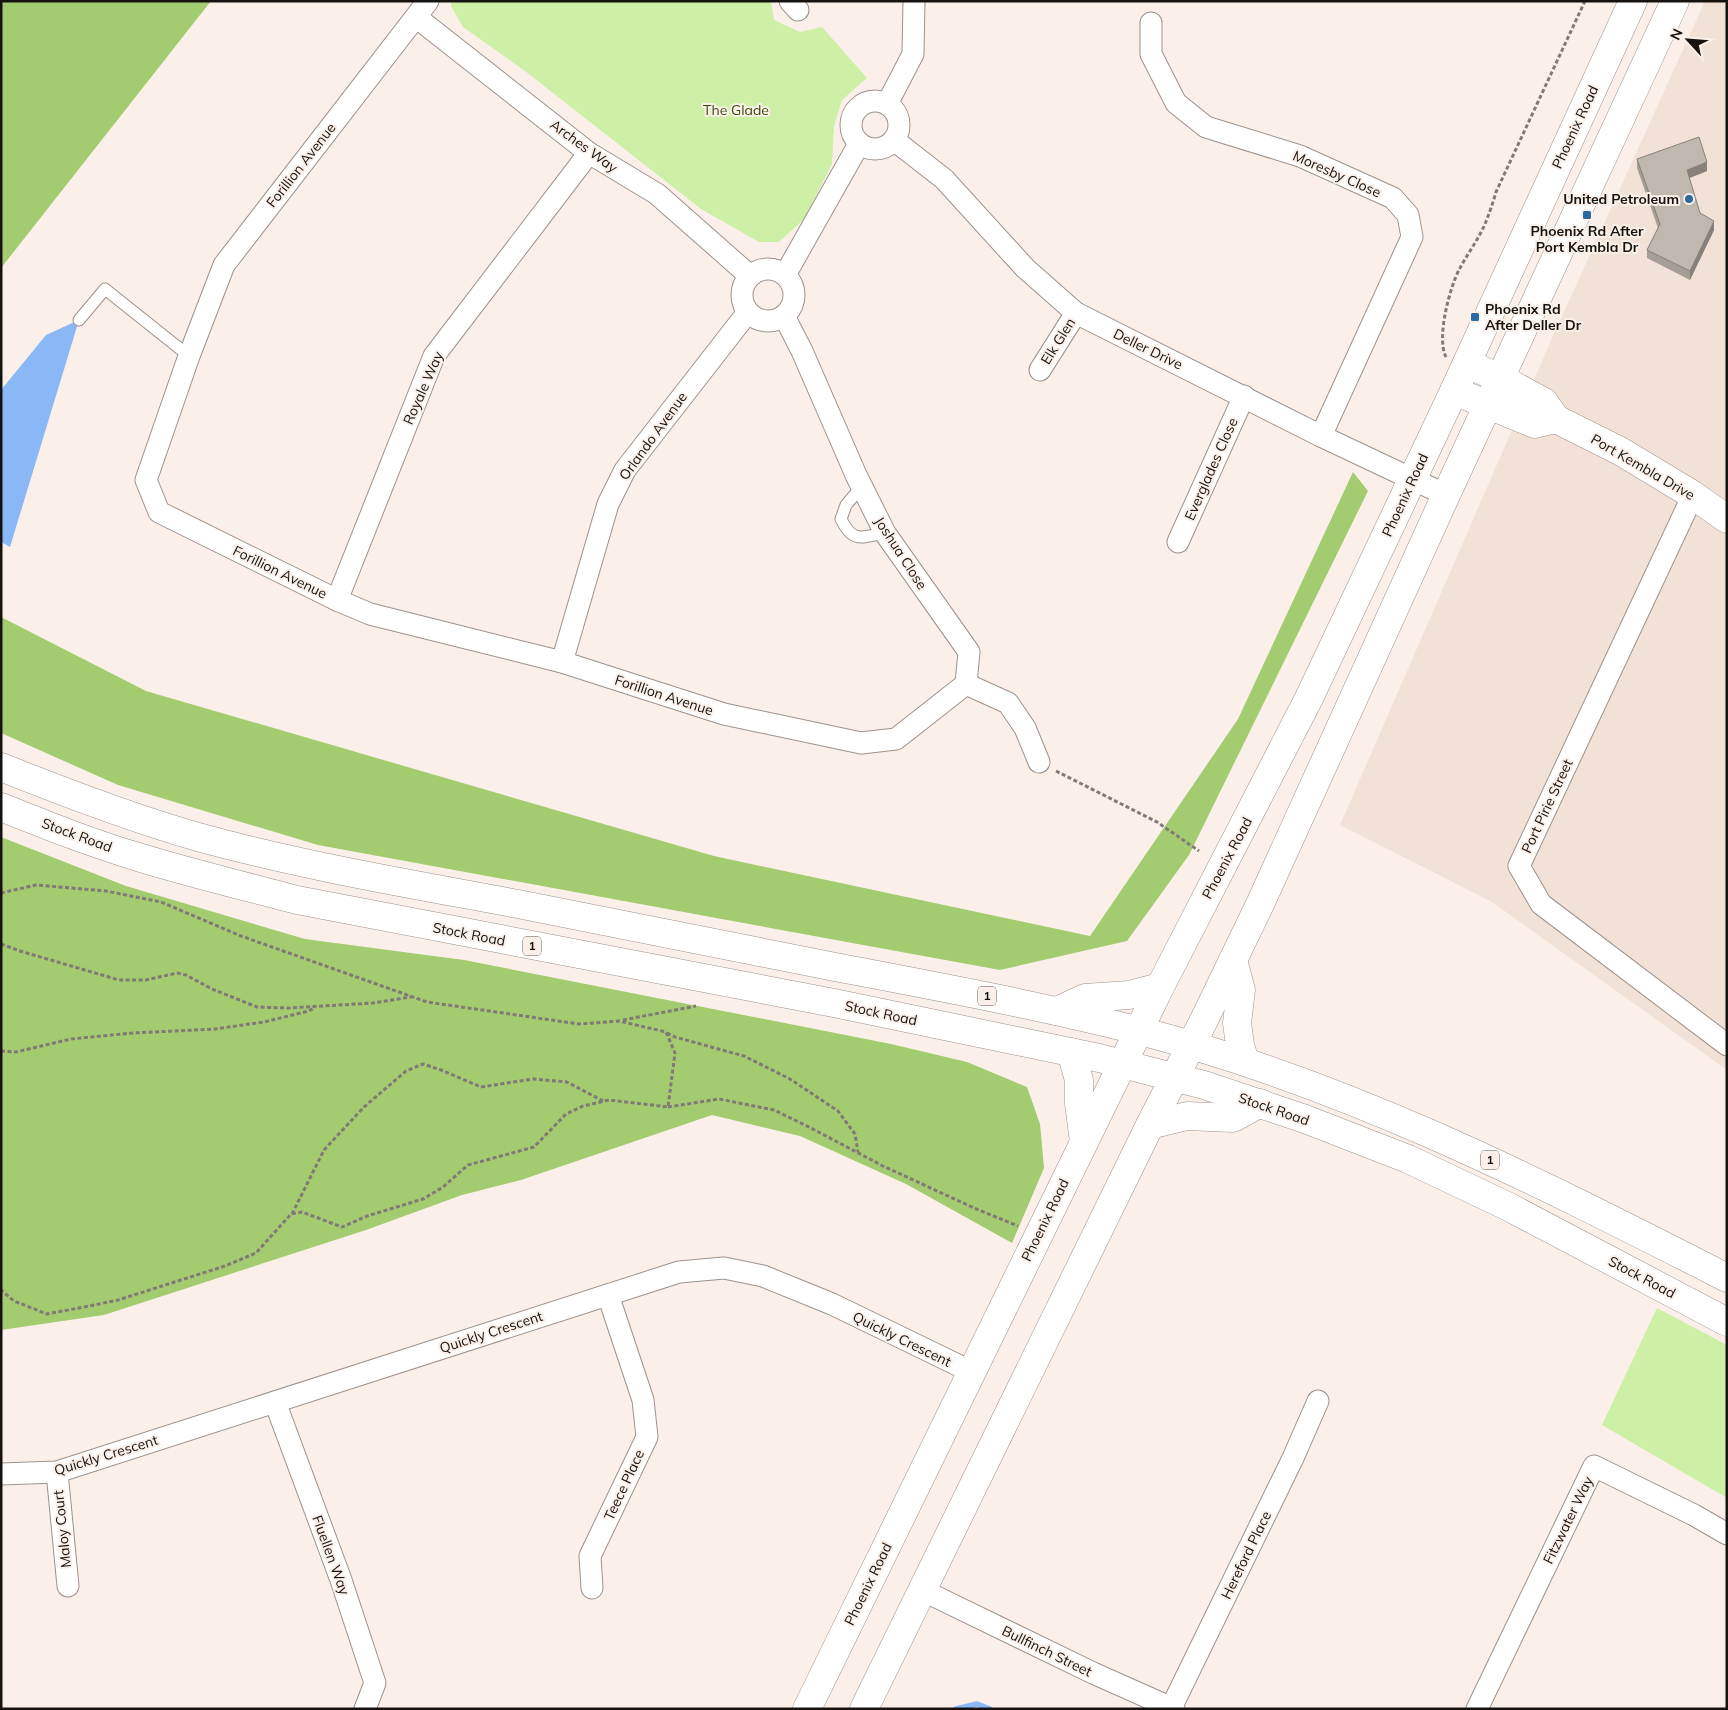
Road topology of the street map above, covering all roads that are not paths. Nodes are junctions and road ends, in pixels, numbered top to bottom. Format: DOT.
graph roads {
  1 [pos="914,1"];
  2 [pos="1633,1"];
  3 [pos="1675,1"];
  4 [pos="422,9"];
  5 [pos="1151,23"];
  6 [pos="887,104"];
  7 [pos="894,140"];
  8 [pos="859,144"];
  9 [pos="589,153"];
  10 [pos="785,275"];
  11 [pos="750,276"];
  12 [pos="748,312"];
  13 [pos="1076,313"];
  14 [pos="784,316"];
  15 [pos="79,320"];
  16 [pos="189,356"];
  17 [pos="1458,364"];
  18 [pos="1040,370"];
  19 [pos="1500,378"];
  20 [pos="1454,391"];
  21 [pos="1244,396"];
  22 [pos="1488,405"];
  23 [pos="1556,419"];
  24 [pos="1321,436"];
  25 [pos="1411,480"];
  26 [pos="862,486"];
  27 [pos="1694,495"];
  28 [pos="1446,496"];
  29 [pos="1727,519"];
  30 [pos="885,533"];
  31 [pos="1178,542"];
  32 [pos="337,600"];
  33 [pos="562,662"];
  34 [pos="966,684"];
  35 [pos="1039,762"];
  36 [pos="1,767"];
  37 [pos="1,807"];
  38 [pos="1233,960"];
  39 [pos="1160,987"];
  40 [pos="1057,1011"];
  41 [pos="1140,1031"];
  42 [pos="1191,1045"];
  43 [pos="1727,1045"];
  44 [pos="1071,1052"];
  45 [pos="1245,1062"];
  46 [pos="1124,1064"];
  47 [pos="1174,1077"];
  48 [pos="1260,1103"];
  49 [pos="1150,1125"];
  50 [pos="1084,1142"];
  51 [pos="1727,1278"];
  52 [pos="608,1295"];
  53 [pos="1727,1322"];
  54 [pos="972,1372"];
  55 [pos="1318,1401"];
  56 [pos="275,1402"];
  57 [pos="57,1472"];
  58 [pos="1,1474"];
  59 [pos="1727,1534"];
  60 [pos="68,1586"];
  61 [pos="592,1588"];
  62 [pos="922,1590"];
  63 [pos="1173,1708"];
  64 [pos="365,1709"];
  65 [pos="807,1709"];
  66 [pos="864,1709"];
  67 [pos="1477,1709"];
  1 -- 6 [label="street"];
  2 -- 17 [label="main road, Phoenix Road"];
  3 -- 19 [label="main road"];
  4 -- 9 [label="street, Arches Way"];
  4 -- 16 [label="street, Forillion Avenue"];
  5 -- 24 [label="street, Moresby Close"];
  6 -- 7 [label="street"];
  6 -- 8 [label="street"];
  7 -- 8 [label="street"];
  7 -- 13 [label="street, Deller Drive"];
  8 -- 10 [label="street"];
  9 -- 11 [label="street, Arches Way"];
  9 -- 32 [label="street, Royale Way"];
  10 -- 11 [label="street"];
  10 -- 14 [label="street"];
  11 -- 12 [label="street"];
  12 -- 14 [label="street"];
  12 -- 33 [label="street, Orlando Avenue"];
  13 -- 18 [label="street, Elk Glen"];
  13 -- 21 [label="street, Deller Drive"];
  14 -- 26 [label="street, Joshua Close"];
  15 -- 16 [label="lane"];
  16 -- 32 [label="street, Forillion Avenue"];
  17 -- 19 [label="main road, Port Kembla Drive"];
  17 -- 20 [label="main road, Phoenix Road"];
  19 -- 22 [label="main road"];
  19 -- 23 [label="main road, Port Kembla Drive"];
  20 -- 22 [label="main road"];
  20 -- 25 [label="main road, Phoenix Road"];
  21 -- 24 [label="street, Deller Drive"];
  21 -- 31 [label="street, Everglades Close"];
  22 -- 23 [label="main road"];
  22 -- 28 [label="main road"];
  23 -- 27 [label="main road, Port Kembla Drive"];
  24 -- 25 [label="street, Deller Drive"];
  25 -- 28 [label="street, Deller Drive"];
  25 -- 39 [label="main road, Phoenix Road"];
  26 -- 30 [label="street, Joshua Close"];
  26 -- 30 [label="lane"];
  27 -- 29 [label="main road, Port Kembla Drive"];
  27 -- 43 [label="street, Port Pirie Street"];
  28 -- 38 [label="main road"];
  30 -- 34 [label="street, Joshua Close"];
  32 -- 33 [label="street, Forillion Avenue"];
  33 -- 34 [label="street, Forillion Avenue"];
  34 -- 35 [label="street"];
  36 -- 40 [label="main road, 1"];
  37 -- 44 [label="main road, Stock Road / 1"];
  38 -- 42 [label="main road"];
  38 -- 45 [label="main road"];
  39 -- 40 [label="main road"];
  39 -- 41 [label="main road, Phoenix Road"];
  40 -- 41 [label="main road, 1"];
  41 -- 42 [label="main road, 1"];
  41 -- 46 [label="main road, Phoenix Road"];
  42 -- 45 [label="main road, 1"];
  42 -- 47 [label="main road"];
  44 -- 46 [label="main road, Stock Road / 1"];
  44 -- 50 [label="main road"];
  45 -- 51 [label="main road, 1"];
  46 -- 47 [label="main road, Stock Road / 1"];
  46 -- 50 [label="main road, Phoenix Road"];
  47 -- 48 [label="main road, Stock Road / 1"];
  47 -- 49 [label="main road"];
  48 -- 49 [label="main road"];
  48 -- 53 [label="main road, Stock Road / 1"];
  49 -- 62 [label="main road"];
  50 -- 54 [label="main road, Phoenix Road"];
  52 -- 54 [label="street, Quickly Crescent"];
  52 -- 56 [label="street, Quickly Crescent"];
  52 -- 61 [label="street, Teece Place"];
  54 -- 65 [label="main road, Phoenix Road"];
  55 -- 63 [label="street, Hereford Place"];
  56 -- 57 [label="street, Quickly Crescent"];
  56 -- 64 [label="street, Fluellen Way"];
  57 -- 58 [label="street, Quickly Crescent"];
  57 -- 60 [label="street, Maloy Court"];
  59 -- 67 [label="street, Fitzwater Way"];
  62 -- 63 [label="street, Bullfinch Street"];
  62 -- 66 [label="main road"];
}
